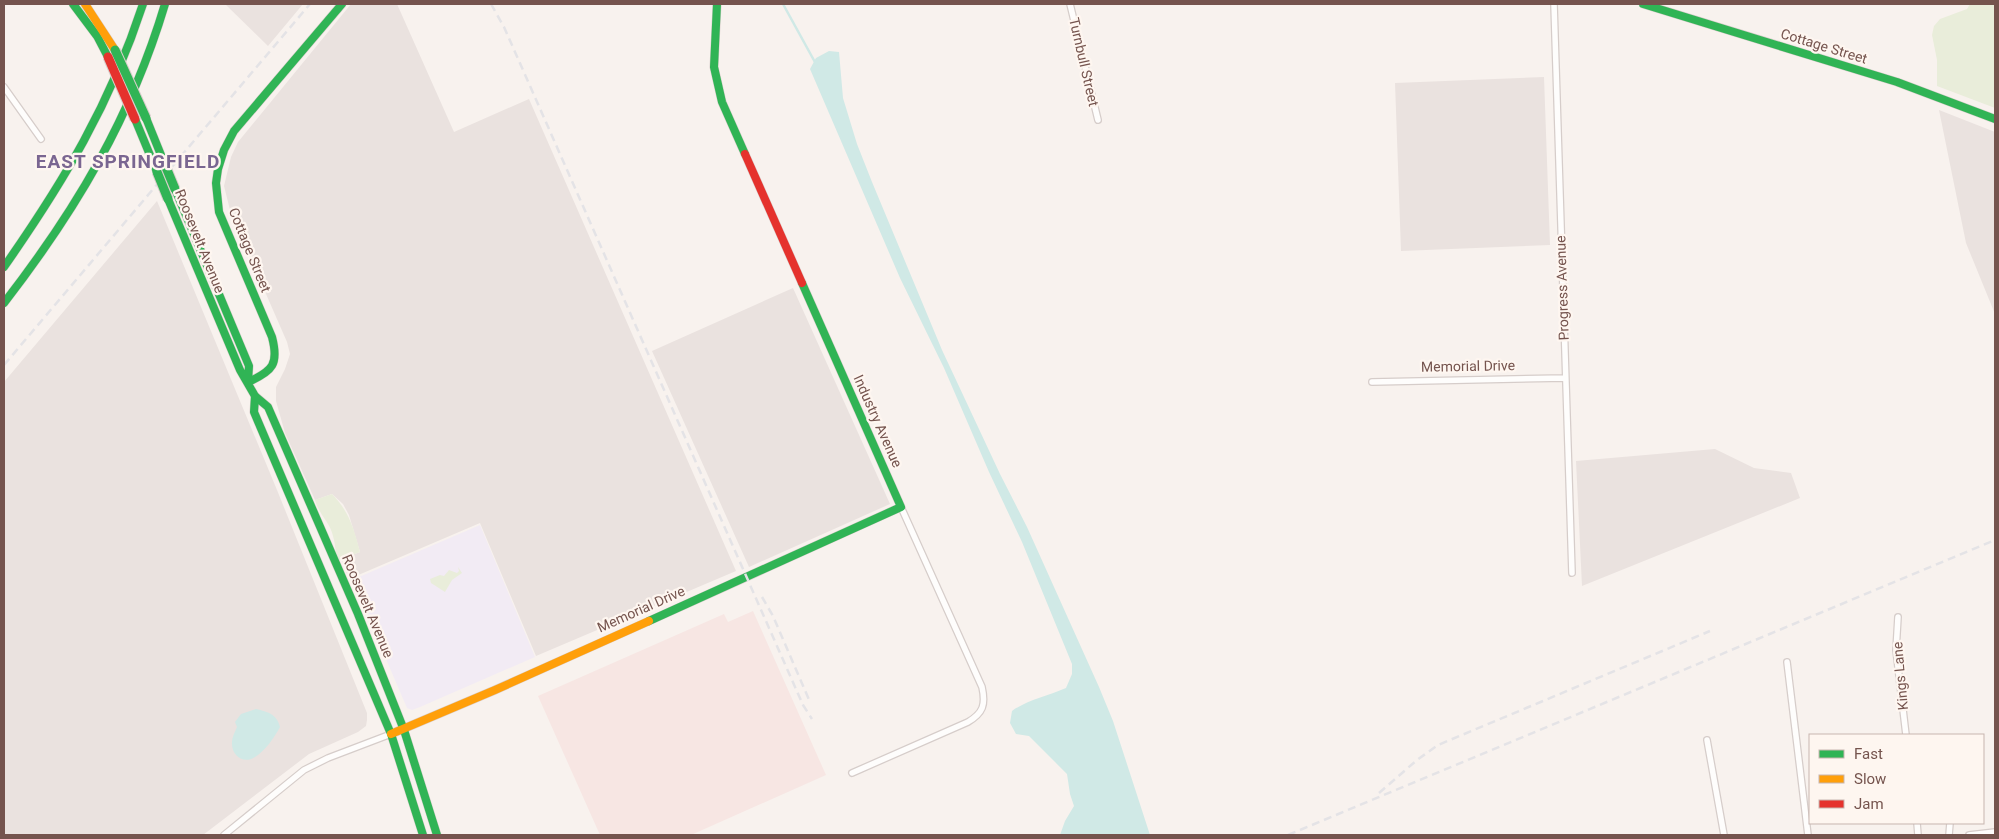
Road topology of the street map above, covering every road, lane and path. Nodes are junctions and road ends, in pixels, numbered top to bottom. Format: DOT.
graph roads {
  1 [pos="73,4"];
  2 [pos="85,4"];
  3 [pos="138,4"];
  4 [pos="143,4"];
  5 [pos="166,4"];
  6 [pos="342,4"];
  7 [pos="717,4"];
  8 [pos="1070,4"];
  9 [pos="1554,4"];
  10 [pos="1643,4"];
  11 [pos="133,34"];
  12 [pos="4,87"];
  13 [pos="1995,119"];
  14 [pos="1098,120"];
  15 [pos="42,139"];
  16 [pos="4,268"];
  17 [pos="4,303"];
  18 [pos="1565,378"];
  19 [pos="248,382"];
  20 [pos="1372,382"];
  21 [pos="255,396"];
  22 [pos="308,499"];
  23 [pos="293,505"];
  24 [pos="901,508"];
  25 [pos="336,567"];
  26 [pos="322,573"];
  27 [pos="1572,573"];
  28 [pos="1898,618"];
  29 [pos="1787,662"];
  30 [pos="404,730"];
  31 [pos="391,734"];
  32 [pos="1906,734"];
  33 [pos="1707,740"];
  34 [pos="852,773"];
  35 [pos="1995,832"];
  36 [pos="224,835"];
  37 [pos="423,835"];
  38 [pos="437,835"];
  39 [pos="1724,835"];
  40 [pos="1808,835"];
  41 [pos="1948,835"];
  42 [pos="1955,835"];
  43 [pos="1969,835"];
  1 -- 19 [label="main road, Roosevelt Avenue, bridge"];
  2 -- 19 [label="main road, Roosevelt Avenue, bridge"];
  3 -- 11 [label="main road"];
  4 -- 11 [label="main road"];
  5 -- 17 [label="main road"];
  6 -- 19 [label="main road, Cottage Street"];
  7 -- 24 [label="main road, Industry Avenue"];
  8 -- 14 [label="street, Turnbull Street"];
  9 -- 18 [label="street, Progress Avenue"];
  10 -- 13 [label="main road, Cottage Street"];
  11 -- 16 [label="main road"];
  12 -- 15 [label="street"];
  18 -- 20 [label="street, Memorial Drive"];
  18 -- 27 [label="street, Progress Avenue"];
  19 -- 21 [label="main road, Roosevelt Avenue"];
  21 -- 22 [label="main road, Roosevelt Avenue"];
  21 -- 23 [label="main road, Roosevelt Avenue"];
  22 -- 23 [label="main road"];
  22 -- 25 [label="main road, Roosevelt Avenue"];
  23 -- 26 [label="main road, Roosevelt Avenue"];
  24 -- 30 [label="main road, Memorial Drive"];
  24 -- 34 [label="street, Industry Avenue"];
  25 -- 26 [label="main road"];
  25 -- 30 [label="main road, Roosevelt Avenue"];
  26 -- 31 [label="main road, Roosevelt Avenue"];
  28 -- 32 [label="street, Kings Lane"];
  29 -- 40 [label="street"];
  30 -- 31 [label="main road, Memorial Drive"];
  30 -- 38 [label="main road, Roosevelt Avenue"];
  31 -- 36 [label="street"];
  31 -- 37 [label="main road, Roosevelt Avenue"];
  33 -- 39 [label="street"];
  35 -- 43 [label="street"];
  41 -- 42 [label="street"];
}
